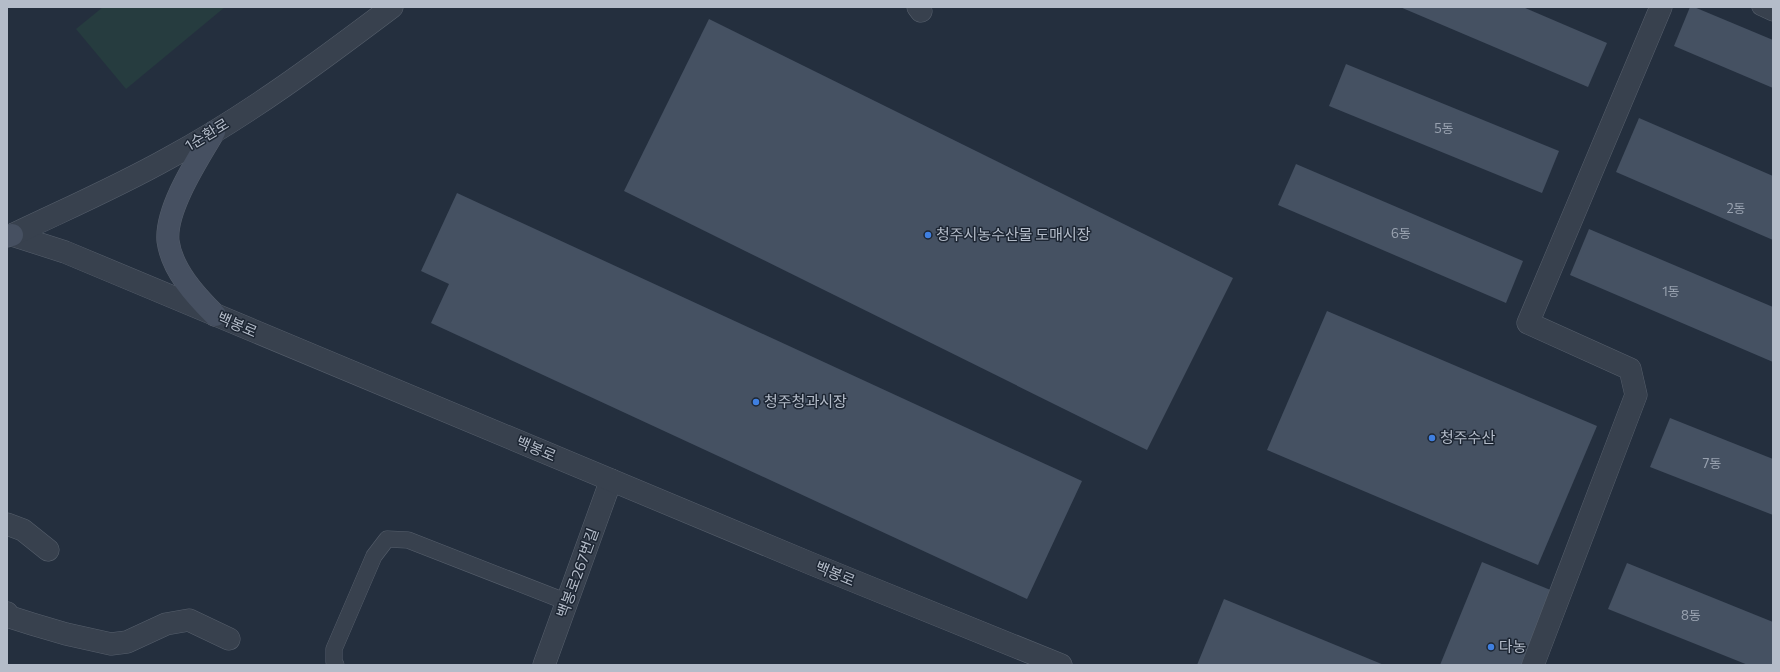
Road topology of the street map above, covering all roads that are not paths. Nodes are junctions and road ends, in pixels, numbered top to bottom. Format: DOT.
graph roads {
  1 [pos="392,7"];
  2 [pos="1661,7"];
  3 [pos="1760,7"];
  4 [pos="1773,13"];
  5 [pos="214,132"];
  6 [pos="9,236"];
  7 [pos="215,315"];
  8 [pos="611,480"];
  9 [pos="7,524"];
  10 [pos="48,550"];
  11 [pos="567,602"];
  12 [pos="7,613"];
  13 [pos="229,639"];
  14 [pos="336,665"];
  15 [pos="544,665"];
  16 [pos="1060,665"];
  17 [pos="1533,665"];
  1 -- 5 [label="street, 1순환로"];
  2 -- 17 [label="street"];
  3 -- 4 [label="lane"];
  5 -- 6 [label="street, 1순환로"];
  5 -- 7 [label="main road"];
  6 -- 7 [label="street, 백봉로"];
  7 -- 8 [label="street, 백봉로"];
  8 -- 11 [label="street, 백봉로267번길"];
  8 -- 16 [label="street, 백봉로"];
  9 -- 10 [label="street"];
  11 -- 14 [label="lane"];
  11 -- 15 [label="street, 백봉로267번길"];
  12 -- 13 [label="street"];
}
